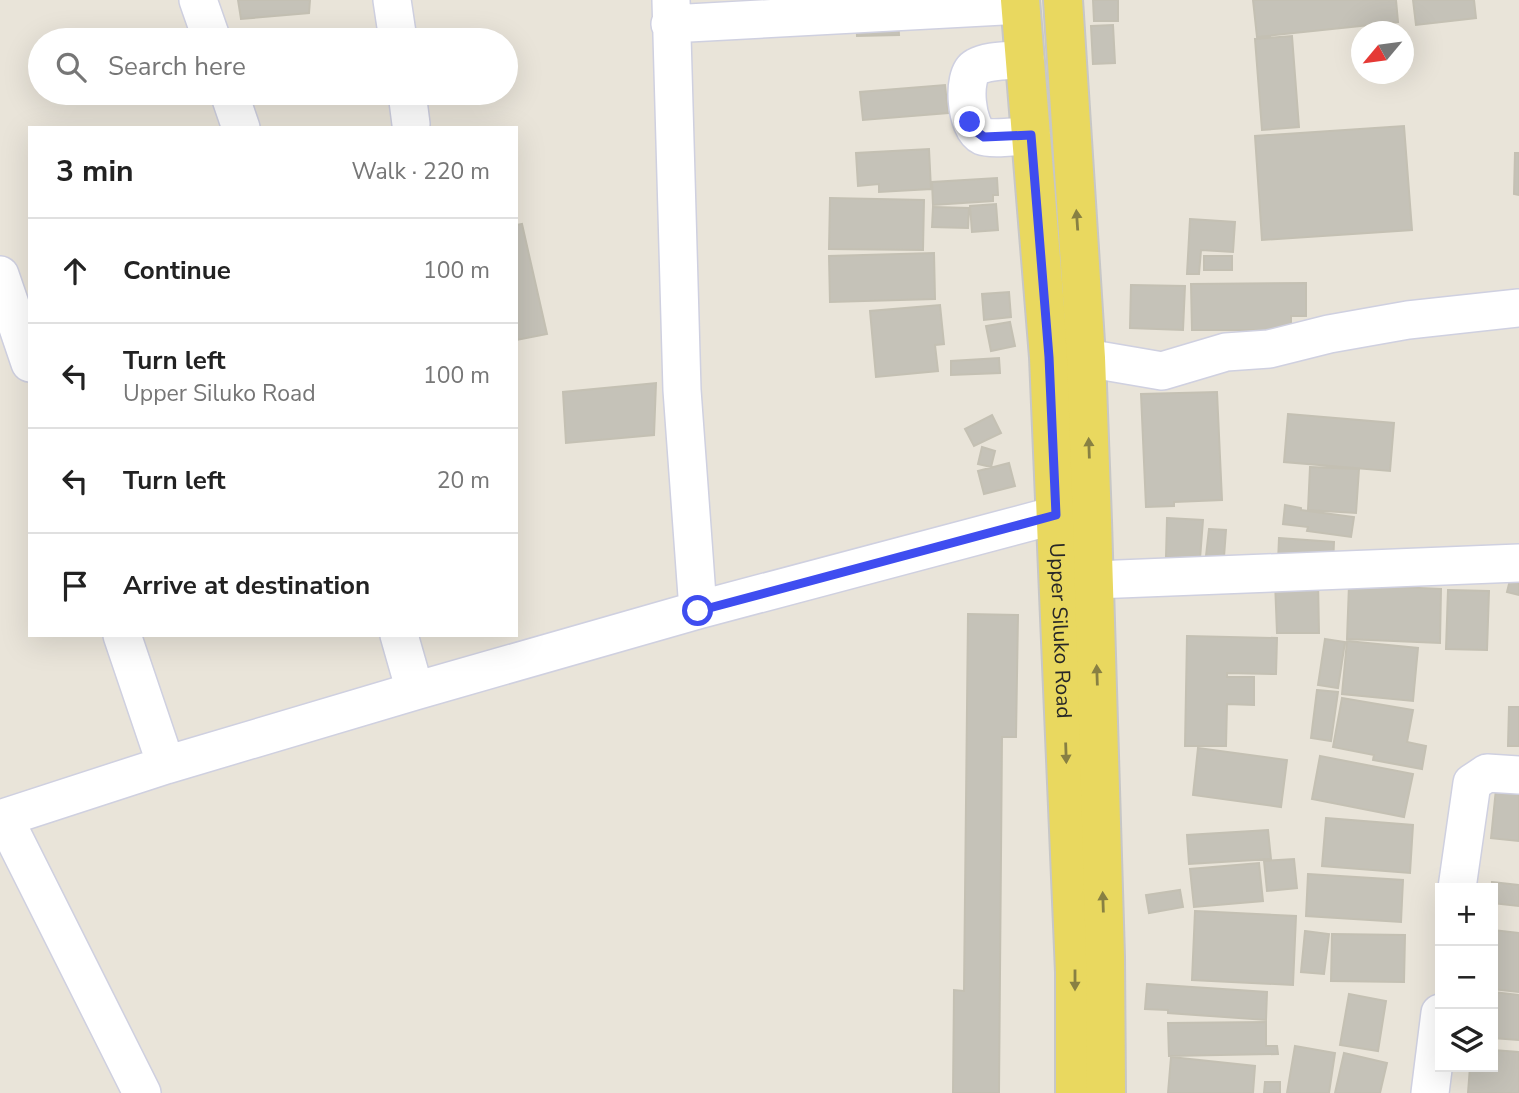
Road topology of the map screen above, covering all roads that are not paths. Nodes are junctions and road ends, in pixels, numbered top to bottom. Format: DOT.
graph roads {
  1 [pos="198,0"];
  2 [pos="392,0"];
  3 [pos="1063,0"];
  4 [pos="1020,3"];
  5 [pos="671,12"];
  6 [pos="208,28"];
  7 [pos="396,28"];
  8 [pos="1025,59"];
  9 [pos="233,105"];
  10 [pos="240,126"];
  11 [pos="1031,135"];
  12 [pos="0,275"];
  13 [pos="1519,308"];
  14 [pos="28,357"];
  15 [pos="1086,358"];
  16 [pos="1056,515"];
  17 [pos="1519,563"];
  18 [pos="1094,580"];
  19 [pos="698,611"];
  20 [pos="123,637"];
  21 [pos="400,637"];
  22 [pos="415,691"];
  23 [pos="166,765"];
  24 [pos="1519,775"];
  25 [pos="2,818"];
  26 [pos="1458,883"];
  27 [pos="1435,1053"];
  28 [pos="130,1090"];
  29 [pos="1075,1093"];
  30 [pos="1106,1093"];
  31 [pos="1430,1093"];
  1 -- 6 [label="street"];
  2 -- 7 [label="street"];
  15 -- 3 [label="main road, Upper Siluko Road, one-way"];
  4 -- 5 [label="street"];
  4 -- 8 [label="main road, Upper Siluko Road"];
  5 -- 19 [label="street"];
  8 -- 11 [label="main road, Upper Siluko Road"];
  8 -- 11 [label="street"];
  9 -- 10 [label="street"];
  11 -- 16 [label="main road, Upper Siluko Road"];
  12 -- 14 [label="street"];
  13 -- 15 [label="street"];
  18 -- 15 [label="main road, Upper Siluko Road, one-way"];
  16 -- 19 [label="street"];
  16 -- 29 [label="main road, Upper Siluko Road, one-way"];
  17 -- 18 [label="street"];
  30 -- 18 [label="main road, Upper Siluko Road, one-way"];
  19 -- 22 [label="street"];
  20 -- 23 [label="street"];
  21 -- 22 [label="street"];
  22 -- 23 [label="street"];
  23 -- 25 [label="street"];
  24 -- 26 [label="street"];
  25 -- 28 [label="street"];
  27 -- 31 [label="street"];
}
